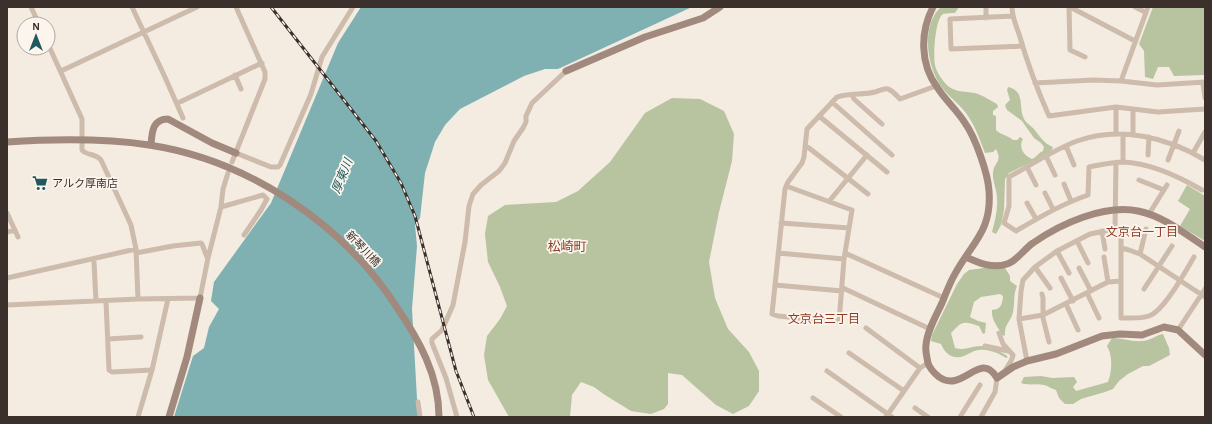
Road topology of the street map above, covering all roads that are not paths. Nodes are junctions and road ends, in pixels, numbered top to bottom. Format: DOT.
graph roads {
  1 [pos="132,7"];
  2 [pos="197,7"];
  3 [pos="236,7"];
  4 [pos="352,7"];
  5 [pos="720,7"];
  6 [pos="933,7"];
  7 [pos="986,7"];
  8 [pos="1012,7"];
  9 [pos="1070,7"];
  10 [pos="1135,7"];
  11 [pos="710,10"];
  12 [pos="1147,10"];
  13 [pos="1013,16"];
  14 [pos="986,18"];
  15 [pos="143,32"];
  16 [pos="1135,41"];
  17 [pos="1022,46"];
  18 [pos="54,56"];
  19 [pos="1085,57"];
  20 [pos="262,63"];
  21 [pos="61,70"];
  22 [pos="566,71"];
  23 [pos="235,75"];
  24 [pos="1121,81"];
  25 [pos="1034,83"];
  26 [pos="1204,83"];
  27 [pos="936,86"];
  28 [pos="241,89"];
  29 [pos="852,95"];
  30 [pos="1205,98"];
  31 [pos="180,102"];
  32 [pos="832,102"];
  33 [pos="1116,107"];
  34 [pos="1133,108"];
  35 [pos="1205,109"];
  36 [pos="819,116"];
  37 [pos="183,118"];
  38 [pos="882,124"];
  39 [pos="1179,131"];
  40 [pos="1205,132"];
  41 [pos="1116,134"];
  42 [pos="1124,134"];
  43 [pos="1133,134"];
  44 [pos="1149,137"];
  45 [pos="82,140"];
  46 [pos="7,142"];
  47 [pos="151,145"];
  48 [pos="1173,145"];
  49 [pos="805,146"];
  50 [pos="1066,146"];
  51 [pos="236,153"];
  52 [pos="1194,153"];
  53 [pos="867,155"];
  54 [pos="892,155"];
  55 [pos="1148,155"];
  56 [pos="1046,156"];
  57 [pos="1168,160"];
  58 [pos="1205,160"];
  59 [pos="232,162"];
  60 [pos="1123,162"];
  61 [pos="1116,163"];
  62 [pos="1074,164"];
  63 [pos="1027,167"];
  64 [pos="887,172"];
  65 [pos="228,173"];
  66 [pos="1055,175"];
  67 [pos="848,178"];
  68 [pos="1139,180"];
  69 [pos="1064,184"];
  70 [pos="1036,185"];
  71 [pos="1167,185"];
  72 [pos="786,186"];
  73 [pos="1164,190"];
  74 [pos="1202,190"];
  75 [pos="1045,193"];
  76 [pos="868,194"];
  77 [pos="1071,201"];
  78 [pos="830,202"];
  79 [pos="1027,203"];
  80 [pos="221,207"];
  81 [pos="1053,209"];
  82 [pos="1115,210"];
  83 [pos="7,214"];
  84 [pos="1149,214"];
  85 [pos="1036,219"];
  86 [pos="781,223"];
  87 [pos="849,228"];
  88 [pos="1120,229"];
  89 [pos="1146,229"];
  90 [pos="15,230"];
  91 [pos="1102,231"];
  92 [pos="7,232"];
  93 [pos="244,235"];
  94 [pos="18,237"];
  95 [pos="1077,241"];
  96 [pos="1172,246"];
  97 [pos="1205,247"];
  98 [pos="1121,248"];
  99 [pos="1105,249"];
  100 [pos="136,251"];
  101 [pos="1057,251"];
  102 [pos="778,253"];
  103 [pos="845,253"];
  104 [pos="1140,254"];
  105 [pos="1104,256"];
  106 [pos="966,257"];
  107 [pos="1194,257"];
  108 [pos="208,258"];
  109 [pos="844,259"];
  110 [pos="94,262"];
  111 [pos="1088,263"];
  112 [pos="1159,266"];
  113 [pos="1035,267"];
  114 [pos="1079,268"];
  115 [pos="1069,273"];
  116 [pos="7,278"];
  117 [pos="1061,278"];
  118 [pos="1180,280"];
  119 [pos="1120,281"];
  120 [pos="1108,282"];
  121 [pos="775,285"];
  122 [pos="1050,288"];
  123 [pos="842,289"];
  124 [pos="1205,289"];
  125 [pos="1144,290"];
  126 [pos="1089,292"];
  127 [pos="1042,294"];
  128 [pos="1203,296"];
  129 [pos="200,298"];
  130 [pos="944,298"];
  131 [pos="138,299"];
  132 [pos="168,299"];
  133 [pos="1073,300"];
  134 [pos="96,301"];
  135 [pos="106,301"];
  136 [pos="1066,304"];
  137 [pos="7,305"];
  138 [pos="1044,315"];
  139 [pos="1099,318"];
  140 [pos="1020,319"];
  141 [pos="866,328"];
  142 [pos="930,329"];
  143 [pos="1078,330"];
  144 [pos="1178,330"];
  145 [pos="999,333"];
  146 [pos="141,337"];
  147 [pos="108,339"];
  148 [pos="1050,342"];
  149 [pos="985,346"];
  150 [pos="1008,351"];
  151 [pos="849,353"];
  152 [pos="1205,355"];
  153 [pos="1027,361"];
  154 [pos="928,363"];
  155 [pos="920,368"];
  156 [pos="152,370"];
  157 [pos="827,371"];
  158 [pos="1000,377"];
  159 [pos="980,385"];
  160 [pos="904,391"];
  161 [pos="813,398"];
  162 [pos="418,402"];
  163 [pos="915,408"];
  164 [pos="889,416"];
  165 [pos="138,417"];
  166 [pos="169,417"];
  167 [pos="420,417"];
  168 [pos="439,417"];
  169 [pos="457,417"];
  170 [pos="841,417"];
  171 [pos="928,417"];
  172 [pos="960,417"];
  173 [pos="981,417"];
  1 -- 15 [label="street"];
  2 -- 15 [label="street"];
  3 -- 20 [label="street"];
  4 -- 51 [label="street"];
  5 -- 11 [label="street"];
  6 -- 27 [label="street"];
  7 -- 14 [label="street"];
  8 -- 13 [label="street"];
  9 -- 16 [label="street"];
  9 -- 19 [label="street"];
  10 -- 12 [label="street"];
  11 -- 22 [label="street"];
  12 -- 16 [label="street"];
  13 -- 14 [label="street"];
  13 -- 17 [label="street"];
  14 -- 17 [label="street"];
  15 -- 21 [label="street"];
  15 -- 37 [label="street"];
  16 -- 24 [label="street"];
  17 -- 25 [label="street"];
  18 -- 21 [label="street"];
  20 -- 23 [label="street"];
  20 -- 51 [label="street"];
  21 -- 45 [label="street"];
  22 -- 169 [label="street"];
  23 -- 28 [label="street"];
  23 -- 31 [label="street"];
  24 -- 25 [label="street"];
  24 -- 26 [label="street"];
  25 -- 33 [label="street"];
  26 -- 30 [label="street"];
  27 -- 29 [label="street"];
  27 -- 106 [label="street"];
  29 -- 32 [label="street"];
  29 -- 38 [label="street"];
  32 -- 36 [label="street"];
  32 -- 54 [label="street"];
  33 -- 34 [label="street"];
  33 -- 41 [label="street"];
  34 -- 35 [label="street"];
  34 -- 43 [label="street"];
  36 -- 49 [label="street"];
  36 -- 53 [label="street"];
  39 -- 48 [label="street"];
  40 -- 52 [label="street"];
  41 -- 42 [label="street"];
  41 -- 50 [label="street"];
  42 -- 43 [label="street"];
  42 -- 60 [label="street"];
  43 -- 44 [label="street"];
  44 -- 48 [label="street"];
  44 -- 55 [label="street"];
  45 -- 46 [label="street, 新琴川橋"];
  45 -- 47 [label="street, 新琴川橋"];
  45 -- 100 [label="street"];
  47 -- 51 [label="street"];
  47 -- 168 [label="street, 新琴川橋"];
  48 -- 52 [label="street"];
  48 -- 57 [label="street"];
  49 -- 67 [label="street"];
  49 -- 72 [label="street"];
  50 -- 56 [label="street"];
  50 -- 62 [label="street"];
  51 -- 59 [label="street"];
  52 -- 58 [label="street"];
  53 -- 64 [label="street"];
  53 -- 67 [label="street"];
  56 -- 63 [label="street"];
  56 -- 66 [label="street"];
  60 -- 61 [label="street"];
  60 -- 74 [label="street"];
  61 -- 77 [label="street"];
  61 -- 82 [label="street"];
  63 -- 70 [label="street"];
  63 -- 85 [label="street"];
  65 -- 80 [label="street"];
  67 -- 76 [label="street"];
  67 -- 78 [label="street"];
  68 -- 73 [label="street"];
  69 -- 77 [label="street"];
  71 -- 73 [label="street"];
  72 -- 78 [label="street"];
  72 -- 86 [label="street"];
  73 -- 84 [label="street"];
  75 -- 81 [label="street"];
  77 -- 81 [label="street"];
  78 -- 87 [label="street"];
  79 -- 85 [label="street"];
  80 -- 93 [label="street"];
  80 -- 108 [label="street"];
  81 -- 85 [label="street"];
  82 -- 84 [label="street"];
  82 -- 91 [label="street"];
  82 -- 106 [label="street"];
  83 -- 90 [label="street"];
  84 -- 97 [label="street"];
  86 -- 87 [label="street"];
  86 -- 102 [label="street"];
  87 -- 103 [label="street"];
  88 -- 98 [label="street"];
  89 -- 104 [label="street"];
  90 -- 92 [label="street"];
  90 -- 94 [label="street"];
  91 -- 95 [label="street"];
  91 -- 99 [label="street"];
  95 -- 101 [label="street"];
  95 -- 111 [label="street"];
  96 -- 112 [label="street"];
  98 -- 104 [label="street"];
  98 -- 119 [label="street"];
  100 -- 108 [label="street"];
  100 -- 116 [label="street"];
  100 -- 131 [label="street"];
  101 -- 113 [label="street"];
  101 -- 115 [label="street"];
  102 -- 109 [label="street"];
  102 -- 121 [label="street"];
  103 -- 109 [label="street"];
  103 -- 130 [label="street"];
  104 -- 112 [label="street"];
  105 -- 120 [label="street"];
  106 -- 130 [label="street"];
  107 -- 118 [label="street"];
  108 -- 129 [label="street"];
  109 -- 123 [label="street"];
  110 -- 134 [label="street"];
  112 -- 118 [label="street"];
  112 -- 125 [label="street"];
  113 -- 122 [label="street"];
  113 -- 140 [label="street"];
  114 -- 126 [label="street"];
  117 -- 133 [label="street"];
  118 -- 119 [label="street"];
  118 -- 128 [label="street"];
  119 -- 120 [label="street"];
  120 -- 126 [label="street"];
  121 -- 123 [label="street"];
  121 -- 123 [label="street"];
  123 -- 142 [label="street"];
  124 -- 128 [label="street"];
  126 -- 133 [label="street"];
  126 -- 139 [label="street"];
  127 -- 138 [label="street"];
  128 -- 144 [label="street"];
  129 -- 132 [label="street"];
  129 -- 166 [label="street"];
  130 -- 142 [label="street"];
  131 -- 132 [label="street"];
  131 -- 135 [label="street"];
  132 -- 156 [label="street"];
  133 -- 136 [label="street"];
  134 -- 135 [label="street"];
  134 -- 137 [label="street"];
  135 -- 147 [label="street"];
  136 -- 138 [label="street"];
  136 -- 143 [label="street"];
  138 -- 140 [label="street"];
  138 -- 148 [label="street"];
  140 -- 153 [label="street"];
  141 -- 155 [label="street"];
  142 -- 154 [label="street"];
  144 -- 152 [label="street"];
  144 -- 153 [label="street"];
  145 -- 150 [label="street"];
  146 -- 147 [label="street"];
  147 -- 156 [label="street"];
  149 -- 150 [label="street"];
  150 -- 158 [label="street"];
  151 -- 160 [label="street"];
  153 -- 158 [label="street"];
  154 -- 155 [label="street"];
  154 -- 158 [label="street"];
  155 -- 160 [label="street"];
  156 -- 165 [label="street"];
  157 -- 164 [label="street"];
  158 -- 173 [label="street"];
  159 -- 172 [label="street"];
  160 -- 164 [label="street"];
  161 -- 170 [label="street"];
  162 -- 167 [label="street"];
  163 -- 171 [label="street"];
}
